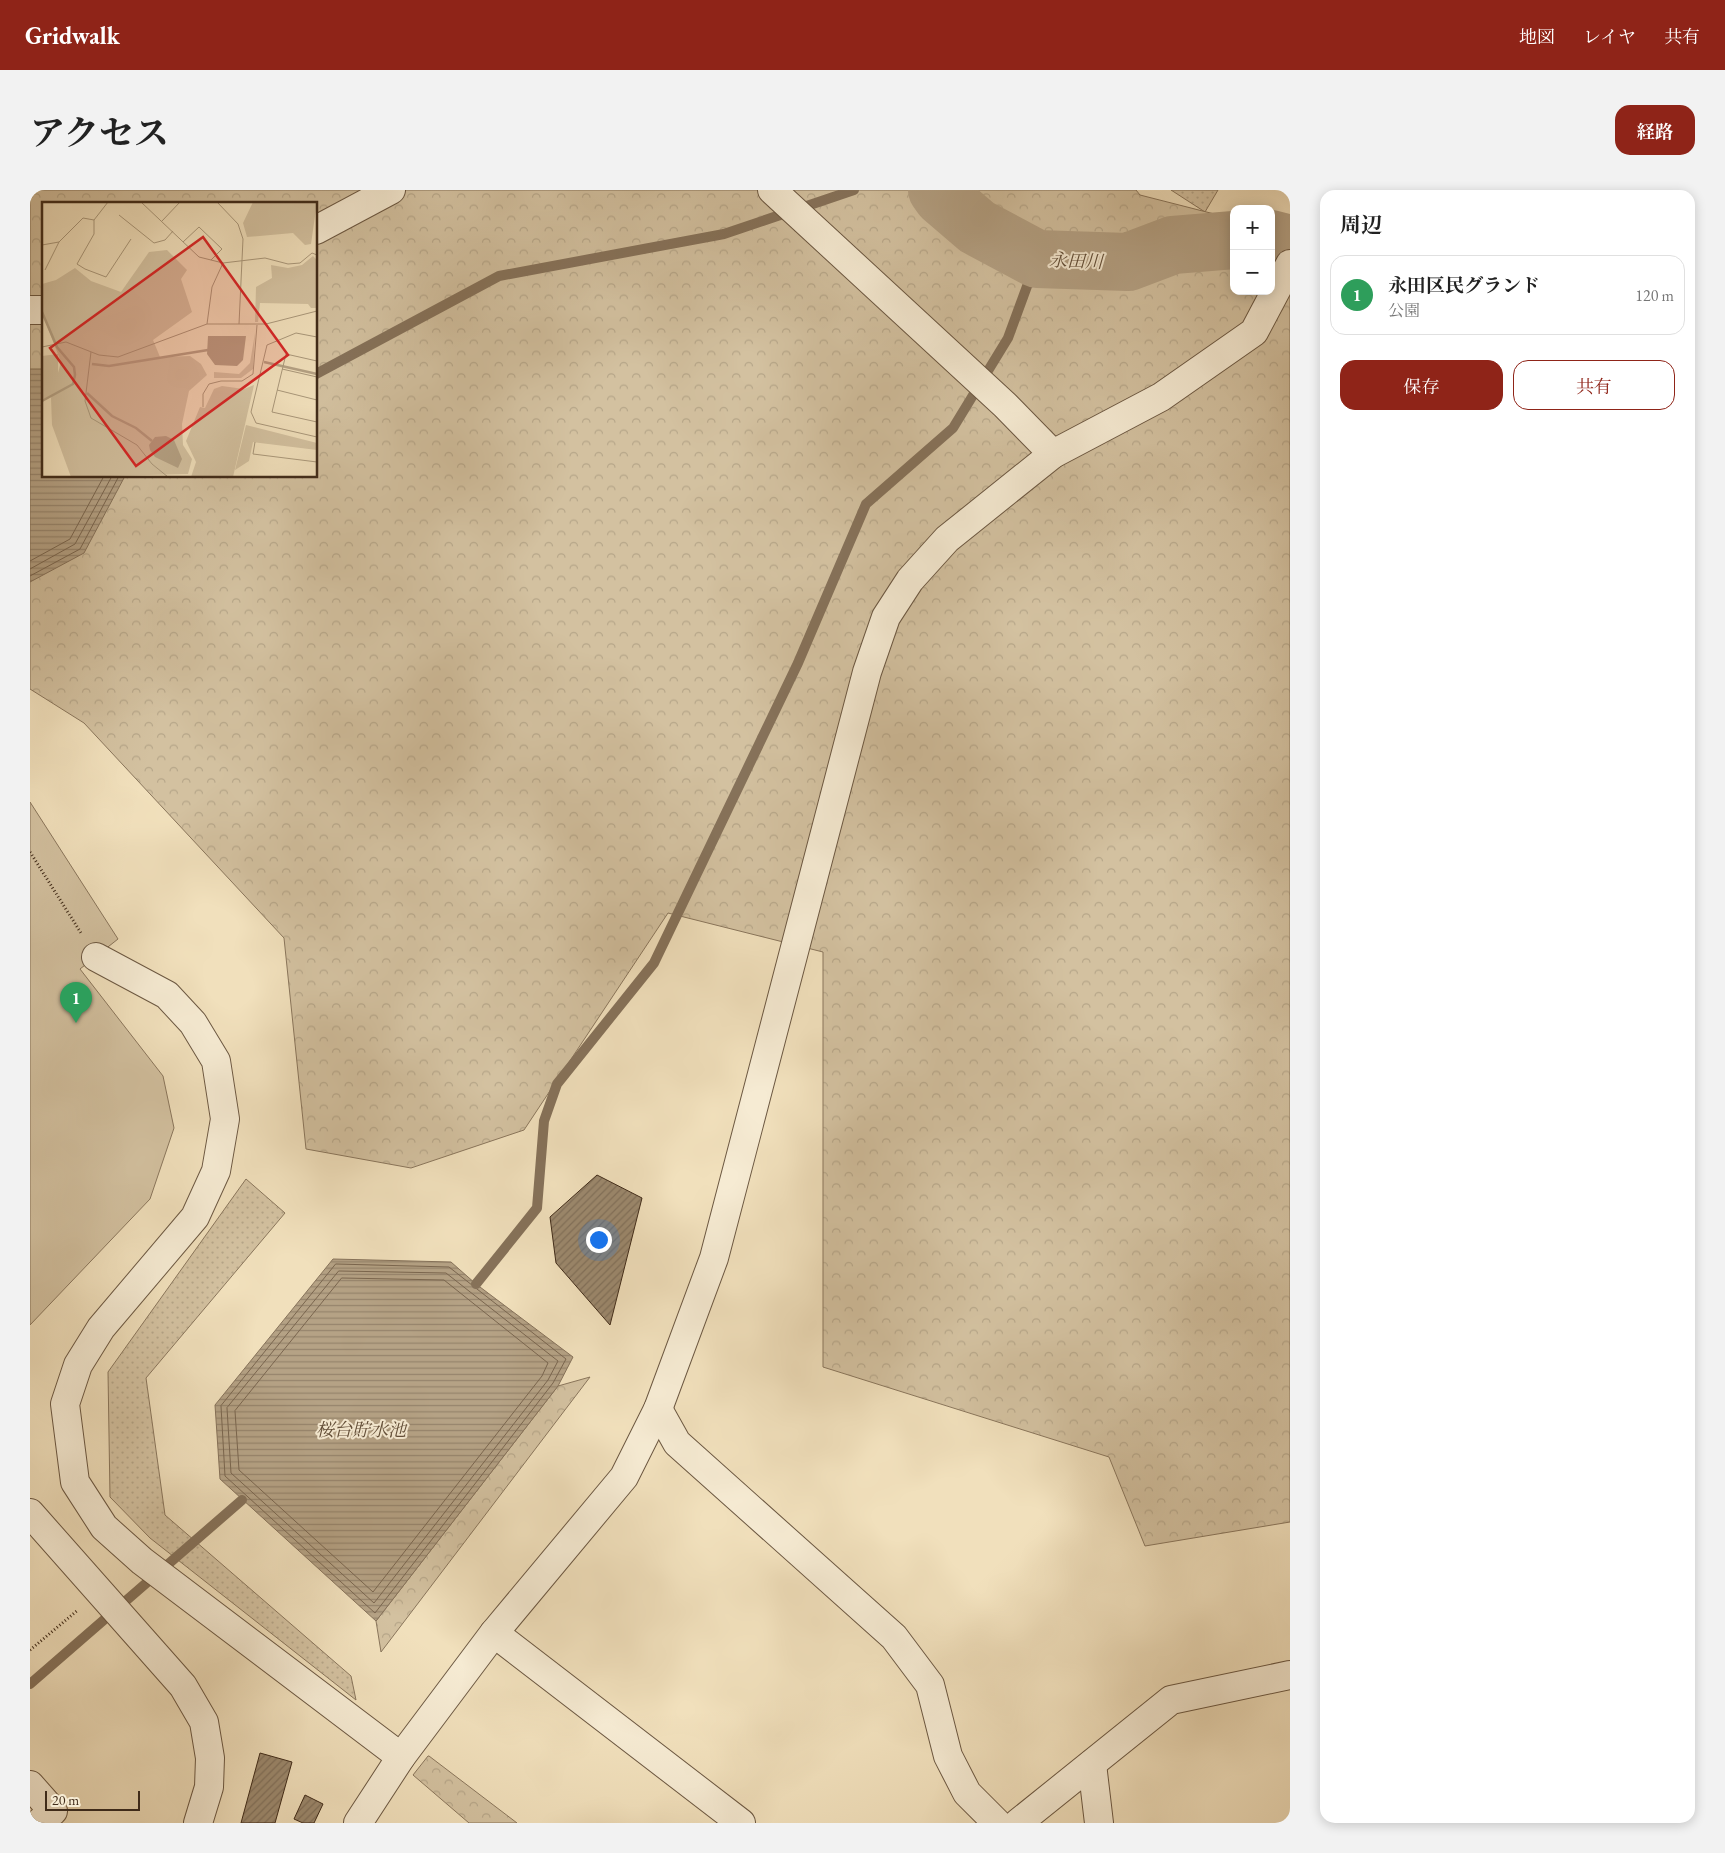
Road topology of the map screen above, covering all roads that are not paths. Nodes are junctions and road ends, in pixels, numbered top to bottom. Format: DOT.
graph roads {
  1 [pos="391,190"];
  2 [pos="775,192"];
  3 [pos="318,229"];
  4 [pos="1288,270"];
  5 [pos="1053,454"];
  6 [pos="96,957"];
  7 [pos="658,1409"];
  8 [pos="30,1512"];
  9 [pos="494,1634"];
  10 [pos="1290,1674"];
  11 [pos="401,1757"];
  12 [pos="1092,1764"];
  13 [pos="30,1785"];
  14 [pos="39,1823"];
  15 [pos="198,1823"];
  16 [pos="358,1823"];
  17 [pos="741,1823"];
  18 [pos="997,1823"];
  19 [pos="1018,1823"];
  20 [pos="1099,1823"];
  1 -- 3 [label="street"];
  2 -- 5 [label="street"];
  4 -- 5 [label="street"];
  5 -- 7 [label="street"];
  6 -- 11 [label="street"];
  7 -- 9 [label="street"];
  7 -- 18 [label="street"];
  8 -- 15 [label="street"];
  9 -- 11 [label="street"];
  9 -- 17 [label="street"];
  10 -- 12 [label="street"];
  11 -- 16 [label="street"];
  12 -- 19 [label="street"];
  12 -- 20 [label="street"];
  13 -- 14 [label="street"];
}
